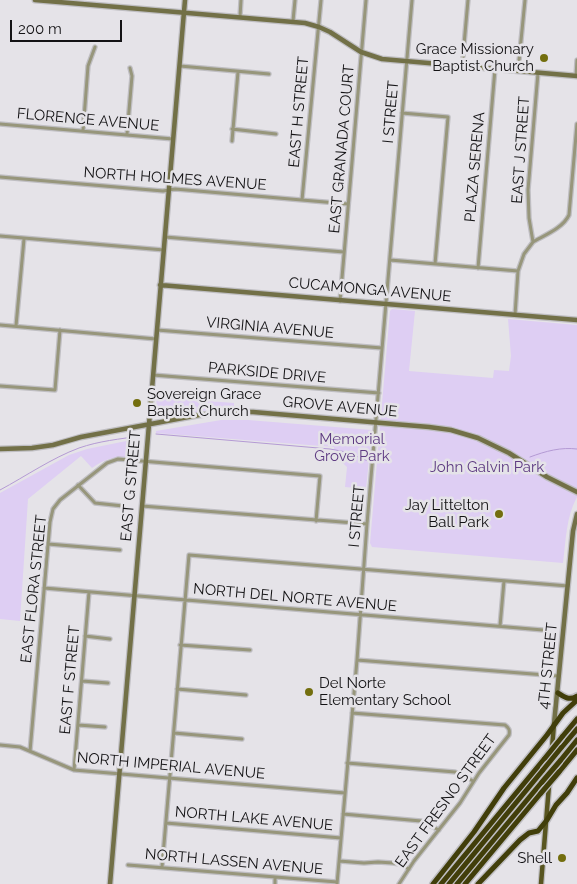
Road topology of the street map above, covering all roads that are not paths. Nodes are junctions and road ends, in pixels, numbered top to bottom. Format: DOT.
graph roads {
  1 [pos="35,0"];
  2 [pos="110,0"];
  3 [pos="185,0"];
  4 [pos="241,0"];
  5 [pos="295,0"];
  6 [pos="321,0"];
  7 [pos="366,0"];
  8 [pos="412,0"];
  9 [pos="468,0"];
  10 [pos="524,0"];
  11 [pos="109,6"];
  12 [pos="184,12"];
  13 [pos="240,16"];
  14 [pos="293,21"];
  15 [pos="319,26"];
  16 [pos="95,47"];
  17 [pos="361,52"];
  18 [pos="577,60"];
  19 [pos="406,62"];
  20 [pos="180,66"];
  21 [pos="462,66"];
  22 [pos="130,68"];
  23 [pos="495,69"];
  24 [pos="518,71"];
  25 [pos="238,72"];
  26 [pos="538,73"];
  27 [pos="269,74"];
  28 [pos="576,76"];
  29 [pos="402,113"];
  30 [pos="0,124"];
  31 [pos="577,124"];
  32 [pos="232,129"];
  33 [pos="83,131"];
  34 [pos="127,134"];
  35 [pos="276,134"];
  36 [pos="173,139"];
  37 [pos="232,141"];
  38 [pos="0,177"];
  39 [pos="169,190"];
  40 [pos="302,200"];
  41 [pos="348,204"];
  42 [pos="0,236"];
  43 [pos="165,237"];
  44 [pos="24,239"];
  45 [pos="533,242"];
  46 [pos="164,250"];
  47 [pos="344,252"];
  48 [pos="390,260"];
  49 [pos="435,264"];
  50 [pos="478,268"];
  51 [pos="518,271"];
  52 [pos="160,285"];
  53 [pos="340,300"];
  54 [pos="386,304"];
  55 [pos="515,315"];
  56 [pos="577,320"];
  57 [pos="0,325"];
  58 [pos="16,326"];
  59 [pos="60,330"];
  60 [pos="157,330"];
  61 [pos="156,339"];
  62 [pos="382,348"];
  63 [pos="153,375"];
  64 [pos="0,386"];
  65 [pos="379,393"];
  66 [pos="376,422"];
  67 [pos="148,424"];
  68 [pos="0,448"];
  69 [pos="146,462"];
  70 [pos="78,485"];
  71 [pos="577,492"];
  72 [pos="123,506"];
  73 [pos="142,506"];
  74 [pos="577,514"];
  75 [pos="316,521"];
  76 [pos="367,524"];
  77 [pos="48,544"];
  78 [pos="120,550"];
  79 [pos="364,569"];
  80 [pos="504,581"];
  81 [pos="568,586"];
  82 [pos="44,588"];
  83 [pos="89,592"];
  84 [pos="135,596"];
  85 [pos="185,600"];
  86 [pos="361,614"];
  87 [pos="500,626"];
  88 [pos="543,630"];
  89 [pos="86,636"];
  90 [pos="110,639"];
  91 [pos="180,645"];
  92 [pos="250,650"];
  93 [pos="357,660"];
  94 [pos="559,676"];
  95 [pos="82,681"];
  96 [pos="108,683"];
  97 [pos="177,689"];
  98 [pos="558,693"];
  99 [pos="246,695"];
  100 [pos="577,696"];
  101 [pos="577,700"];
  102 [pos="352,713"];
  103 [pos="577,718"];
  104 [pos="554,724"];
  105 [pos="78,725"];
  106 [pos="105,727"];
  107 [pos="577,729"];
  108 [pos="174,733"];
  109 [pos="242,739"];
  110 [pos="577,740"];
  111 [pos="0,745"];
  112 [pos="577,750"];
  113 [pos="30,751"];
  114 [pos="347,763"];
  115 [pos="74,770"];
  116 [pos="120,774"];
  117 [pos="170,778"];
  118 [pos="577,778"];
  119 [pos="473,781"];
  120 [pos="345,793"];
  121 [pos="343,814"];
  122 [pos="547,820"];
  123 [pos="166,823"];
  124 [pos="439,830"];
  125 [pos="341,838"];
  126 [pos="339,861"];
  127 [pos="128,864"];
  128 [pos="162,867"];
  129 [pos="409,869"];
  130 [pos="276,877"];
  131 [pos="337,883"];
  132 [pos="110,884"];
  133 [pos="275,884"];
  134 [pos="399,884"];
  135 [pos="433,884"];
  136 [pos="441,884"];
  137 [pos="449,884"];
  138 [pos="457,884"];
  139 [pos="465,884"];
  140 [pos="478,884"];
  141 [pos="540,884"];
  1 -- 11 [label="street"];
  2 -- 11 [label="street"];
  3 -- 12 [label="street, EAST G STREET"];
  4 -- 13 [label="street"];
  5 -- 14 [label="street"];
  6 -- 15 [label="street, EAST H STREET"];
  7 -- 17 [label="street, EAST GRANADA COURT"];
  8 -- 19 [label="street, I STREET"];
  9 -- 21 [label="street"];
  10 -- 24 [label="street"];
  11 -- 12 [label="street"];
  12 -- 13 [label="street"];
  12 -- 20 [label="street, EAST G STREET"];
  13 -- 14 [label="street"];
  14 -- 15 [label="street"];
  15 -- 17 [label="street"];
  15 -- 40 [label="street, EAST H STREET"];
  16 -- 33 [label="street"];
  17 -- 19 [label="street"];
  17 -- 41 [label="street, EAST GRANADA COURT"];
  18 -- 28 [label="street"];
  19 -- 21 [label="street"];
  19 -- 29 [label="street, I STREET"];
  20 -- 25 [label="street"];
  20 -- 36 [label="street, EAST G STREET"];
  21 -- 23 [label="street"];
  22 -- 34 [label="street"];
  23 -- 24 [label="street"];
  23 -- 50 [label="street, PLAZA SERENA"];
  24 -- 26 [label="street"];
  25 -- 27 [label="street"];
  25 -- 32 [label="street"];
  26 -- 28 [label="street"];
  26 -- 45 [label="street, EAST J STREET"];
  29 -- 48 [label="street, I STREET"];
  29 -- 49 [label="street"];
  30 -- 33 [label="street, FLORENCE AVENUE"];
  31 -- 45 [label="street"];
  32 -- 35 [label="street"];
  32 -- 37 [label="street"];
  33 -- 34 [label="street, FLORENCE AVENUE"];
  34 -- 36 [label="street, FLORENCE AVENUE"];
  36 -- 39 [label="street, EAST G STREET"];
  38 -- 39 [label="street, NORTH HOLMES AVENUE"];
  39 -- 40 [label="street, NORTH HOLMES AVENUE"];
  39 -- 43 [label="street, EAST G STREET"];
  40 -- 41 [label="street, NORTH HOLMES AVENUE"];
  41 -- 47 [label="street, EAST GRANADA COURT"];
  42 -- 44 [label="street"];
  43 -- 46 [label="street, EAST G STREET"];
  43 -- 47 [label="street"];
  44 -- 46 [label="street"];
  44 -- 58 [label="street"];
  45 -- 51 [label="street"];
  46 -- 52 [label="street, EAST G STREET"];
  47 -- 53 [label="street, EAST GRANADA COURT"];
  48 -- 49 [label="street"];
  48 -- 54 [label="street, I STREET"];
  49 -- 50 [label="street"];
  50 -- 51 [label="street"];
  51 -- 55 [label="street"];
  52 -- 53 [label="street, CUCAMONGA AVENUE"];
  52 -- 60 [label="street, EAST G STREET"];
  53 -- 54 [label="street, CUCAMONGA AVENUE"];
  54 -- 55 [label="street, CUCAMONGA AVENUE"];
  54 -- 62 [label="street, I STREET"];
  55 -- 56 [label="street, CUCAMONGA AVENUE"];
  57 -- 58 [label="street"];
  58 -- 59 [label="street"];
  59 -- 61 [label="street"];
  59 -- 64 [label="street"];
  60 -- 61 [label="street, EAST G STREET"];
  60 -- 62 [label="street, VIRGINIA AVENUE"];
  61 -- 63 [label="street, EAST G STREET"];
  62 -- 65 [label="street, I STREET"];
  63 -- 65 [label="street, PARKSIDE DRIVE"];
  63 -- 67 [label="street, EAST G STREET"];
  65 -- 66 [label="street, I STREET"];
  66 -- 67 [label="street, GROVE AVENUE"];
  66 -- 71 [label="street, GROVE AVENUE"];
  66 -- 76 [label="street, I STREET"];
  67 -- 68 [label="street, GROVE AVENUE"];
  67 -- 69 [label="street, EAST G STREET"];
  69 -- 70 [label="street, EAST FLORA STREET"];
  69 -- 73 [label="street, EAST G STREET"];
  69 -- 75 [label="street, EAST FLORA STREET"];
  70 -- 72 [label="street"];
  70 -- 77 [label="street, EAST FLORA STREET"];
  73 -- 75 [label="street"];
  73 -- 84 [label="street, EAST G STREET"];
  74 -- 81 [label="street, 4TH STREET"];
  75 -- 76 [label="street"];
  76 -- 79 [label="street, I STREET"];
  77 -- 78 [label="street"];
  77 -- 82 [label="street, EAST FLORA STREET"];
  79 -- 80 [label="street"];
  79 -- 85 [label="street"];
  79 -- 86 [label="street, I STREET"];
  80 -- 81 [label="street"];
  80 -- 87 [label="street"];
  81 -- 94 [label="street, 4TH STREET"];
  82 -- 83 [label="street, NORTH DEL NORTE AVENUE"];
  82 -- 113 [label="street, EAST FLORA STREET"];
  83 -- 84 [label="street, NORTH DEL NORTE AVENUE"];
  83 -- 89 [label="street, EAST F STREET"];
  84 -- 85 [label="street, NORTH DEL NORTE AVENUE"];
  84 -- 116 [label="street, EAST G STREET"];
  85 -- 86 [label="street, NORTH DEL NORTE AVENUE"];
  85 -- 91 [label="street"];
  86 -- 87 [label="street, NORTH DEL NORTE AVENUE"];
  86 -- 93 [label="street, I STREET"];
  87 -- 88 [label="street, NORTH DEL NORTE AVENUE"];
  89 -- 90 [label="street"];
  89 -- 95 [label="street, EAST F STREET"];
  91 -- 92 [label="street"];
  91 -- 97 [label="street"];
  93 -- 94 [label="street"];
  93 -- 102 [label="street, I STREET"];
  94 -- 98 [label="street, 4TH STREET"];
  95 -- 96 [label="street"];
  95 -- 105 [label="street, EAST F STREET"];
  97 -- 99 [label="street"];
  97 -- 108 [label="street"];
  98 -- 100 [label="highway"];
  98 -- 104 [label="street, 4TH STREET"];
  101 -- 104 [label="highway"];
  102 -- 114 [label="street, I STREET"];
  102 -- 119 [label="street, EAST FRESNO STREET"];
  103 -- 136 [label="highway, bridge"];
  104 -- 122 [label="main road, 4TH STREET"];
  104 -- 135 [label="highway"];
  105 -- 106 [label="street"];
  105 -- 115 [label="street, EAST F STREET"];
  107 -- 137 [label="highway, bridge"];
  108 -- 109 [label="street"];
  108 -- 117 [label="street"];
  110 -- 138 [label="highway, bridge"];
  111 -- 113 [label="street, NORTH IMPERIAL AVENUE"];
  112 -- 139 [label="highway, bridge"];
  113 -- 115 [label="street, NORTH IMPERIAL AVENUE"];
  114 -- 119 [label="street"];
  114 -- 120 [label="street, I STREET"];
  115 -- 116 [label="street, NORTH IMPERIAL AVENUE"];
  116 -- 117 [label="street, NORTH IMPERIAL AVENUE"];
  116 -- 132 [label="street, EAST G STREET"];
  117 -- 120 [label="street, NORTH IMPERIAL AVENUE"];
  117 -- 123 [label="street"];
  118 -- 122 [label="highway"];
  119 -- 124 [label="street, EAST FRESNO STREET"];
  120 -- 121 [label="street, I STREET"];
  121 -- 124 [label="street, NORTH LAKE AVENUE"];
  121 -- 125 [label="street, I STREET"];
  122 -- 140 [label="highway"];
  122 -- 141 [label="main road, 4TH STREET"];
  123 -- 125 [label="street, NORTH LAKE AVENUE"];
  123 -- 128 [label="street"];
  124 -- 129 [label="street, EAST FRESNO STREET"];
  125 -- 126 [label="street, I STREET"];
  126 -- 129 [label="street"];
  126 -- 131 [label="street, I STREET"];
  127 -- 128 [label="street, NORTH LASSEN AVENUE"];
  128 -- 130 [label="street, NORTH LASSEN AVENUE"];
  129 -- 134 [label="street, EAST FRESNO STREET"];
  130 -- 131 [label="street, NORTH LASSEN AVENUE"];
  130 -- 133 [label="street"];
}
